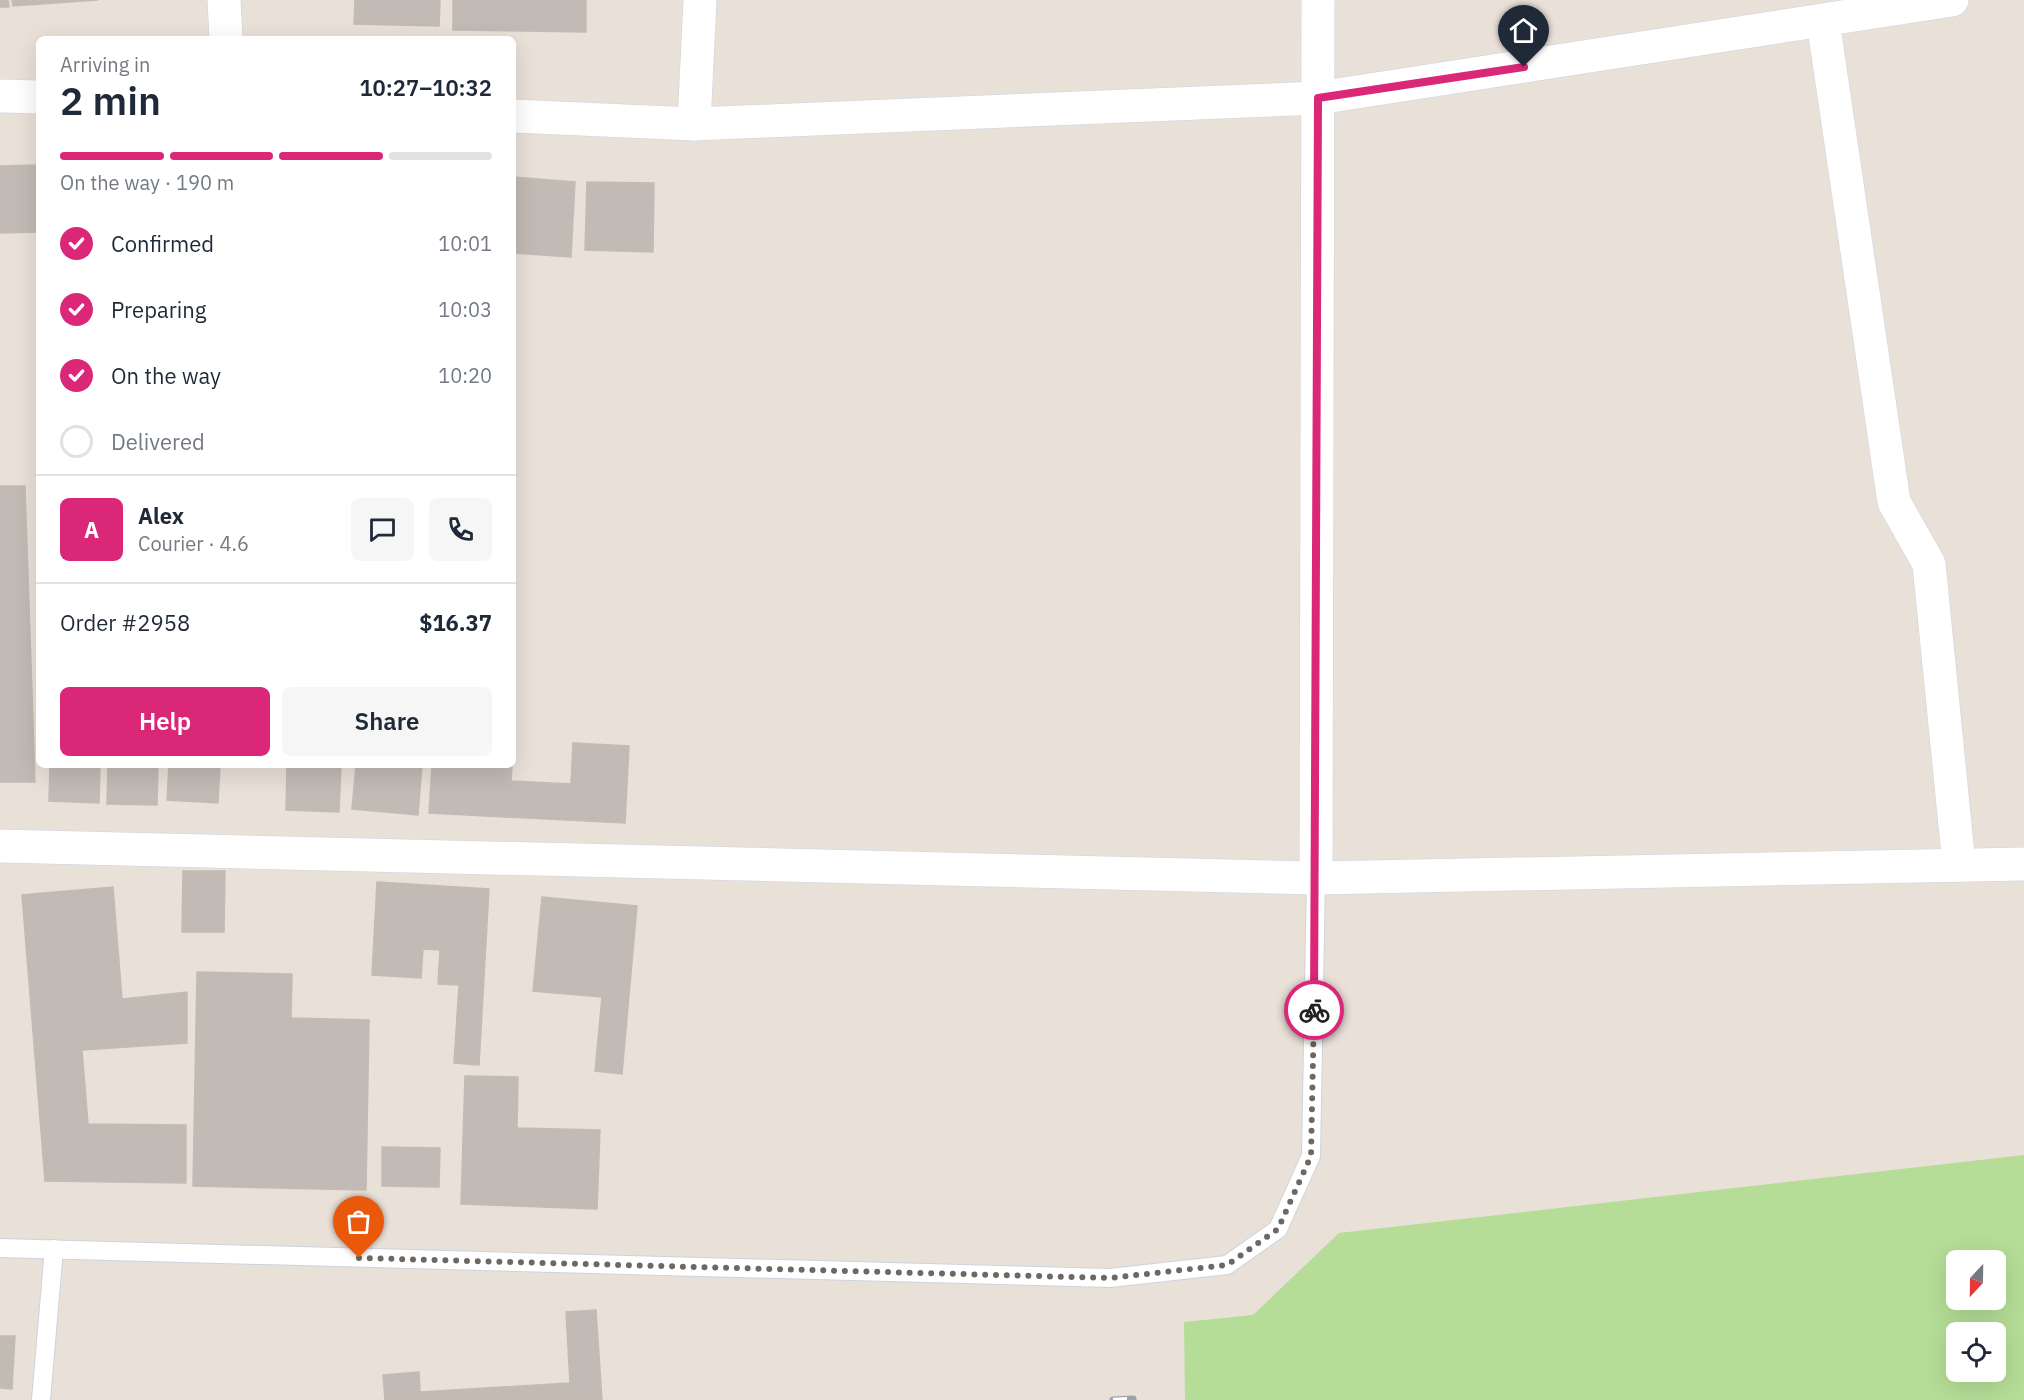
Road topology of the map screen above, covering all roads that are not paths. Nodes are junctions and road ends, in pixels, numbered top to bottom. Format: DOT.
graph roads {
  1 [pos="224,0"];
  2 [pos="700,0"];
  3 [pos="1318,0"];
  4 [pos="1952,0"];
  5 [pos="1908,3"];
  6 [pos="1823,21"];
  7 [pos="226,36"];
  8 [pos="0,96"];
  9 [pos="36,97"];
  10 [pos="1318,98"];
  11 [pos="516,117"];
  12 [pos="694,124"];
  13 [pos="0,846"];
  14 [pos="2024,864"];
  15 [pos="1959,865"];
  16 [pos="1316,878"];
  17 [pos="0,1248"];
  18 [pos="54,1249"];
  19 [pos="41,1400"];
  1 -- 7 [label="street"];
  2 -- 12 [label="street"];
  3 -- 10 [label="street"];
  4 -- 5 [label="street"];
  5 -- 6 [label="street"];
  6 -- 10 [label="street"];
  6 -- 15 [label="street"];
  8 -- 9 [label="street"];
  10 -- 12 [label="street"];
  10 -- 16 [label="street"];
  11 -- 12 [label="street"];
  13 -- 16 [label="street"];
  14 -- 15 [label="street"];
  15 -- 16 [label="street"];
  16 -- 18 [label="lane"];
  17 -- 18 [label="lane"];
  18 -- 19 [label="lane"];
}
